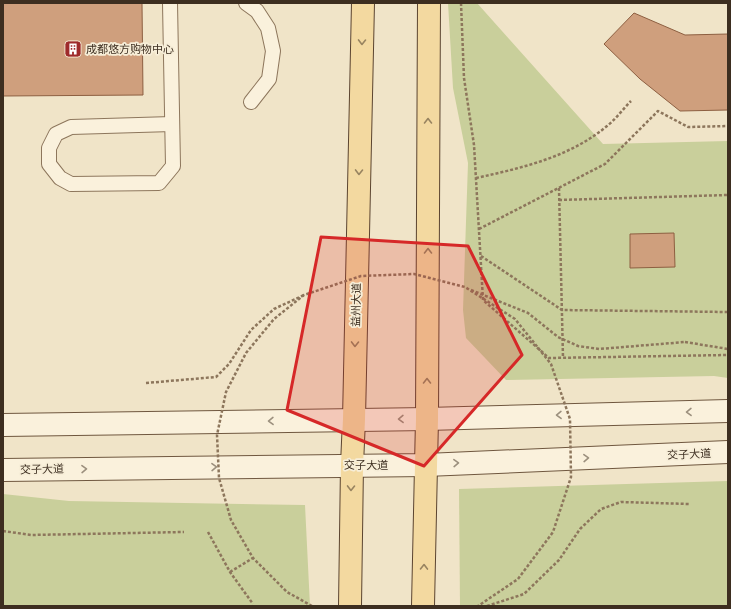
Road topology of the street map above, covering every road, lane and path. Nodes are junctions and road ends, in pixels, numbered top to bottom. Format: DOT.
graph roads {
  1 [pos="170,3"];
  2 [pos="246,3"];
  3 [pos="363,3"];
  4 [pos="429,3"];
  5 [pos="461,3"];
  6 [pos="631,101"];
  7 [pos="251,102"];
  8 [pos="172,124"];
  9 [pos="728,126"];
  10 [pos="476,178"];
  11 [pos="559,188"];
  12 [pos="728,195"];
  13 [pos="559,200"];
  14 [pos="479,229"];
  15 [pos="481,256"];
  16 [pos="465,287"];
  17 [pos="304,294"];
  18 [pos="562,310"];
  19 [pos="728,312"];
  20 [pos="728,349"];
  21 [pos="728,355"];
  22 [pos="563,358"];
  23 [pos="146,383"];
  24 [pos="728,411"];
  25 [pos="427,419"];
  26 [pos="354,420"];
  27 [pos="3,425"];
  28 [pos="728,452"];
  29 [pos="352,465"];
  30 [pos="426,465"];
  31 [pos="3,470"];
  32 [pos="688,504"];
  33 [pos="3,531"];
  34 [pos="184,532"];
  35 [pos="208,532"];
  36 [pos="253,558"];
  37 [pos="230,572"];
  38 [pos="253,604"];
  39 [pos="312,606"];
  40 [pos="350,606"];
  41 [pos="423,606"];
  42 [pos="478,606"];
  43 [pos="487,606"];
  1 -- 8 [label="lane"];
  2 -- 7 [label="lane"];
  3 -- 26 [label="main road, 益州大道, one-way"];
  25 -- 4 [label="main road, one-way"];
  5 -- 10 [label="path"];
  6 -- 10 [label="path"];
  8 -- 8 [label="lane"];
  9 -- 11 [label="path"];
  10 -- 14 [label="path"];
  11 -- 13 [label="path"];
  11 -- 14 [label="path"];
  12 -- 13 [label="path"];
  13 -- 18 [label="path"];
  14 -- 15 [label="path"];
  15 -- 18 [label="path"];
  15 -- 22 [label="path"];
  16 -- 17 [label="path, bridge"];
  16 -- 20 [label="path, bridge"];
  16 -- 42 [label="path, bridge"];
  17 -- 23 [label="path, bridge"];
  17 -- 36 [label="path, bridge"];
  18 -- 19 [label="path"];
  18 -- 22 [label="path"];
  21 -- 22 [label="path"];
  24 -- 25 [label="main road, one-way"];
  25 -- 26 [label="main road, one-way"];
  25 -- 30 [label="main road"];
  26 -- 27 [label="main road, one-way"];
  26 -- 29 [label="main road, 益州大道"];
  30 -- 28 [label="main road, 交子大道, one-way"];
  29 -- 30 [label="main road, 交子大道"];
  31 -- 29 [label="main road, 交子大道, one-way"];
  29 -- 40 [label="main road, 益州大道, one-way"];
  41 -- 30 [label="main road, one-way"];
  32 -- 43 [label="path"];
  33 -- 34 [label="path"];
  35 -- 37 [label="path"];
  36 -- 37 [label="path"];
  36 -- 39 [label="path, bridge"];
  37 -- 38 [label="path"];
}
